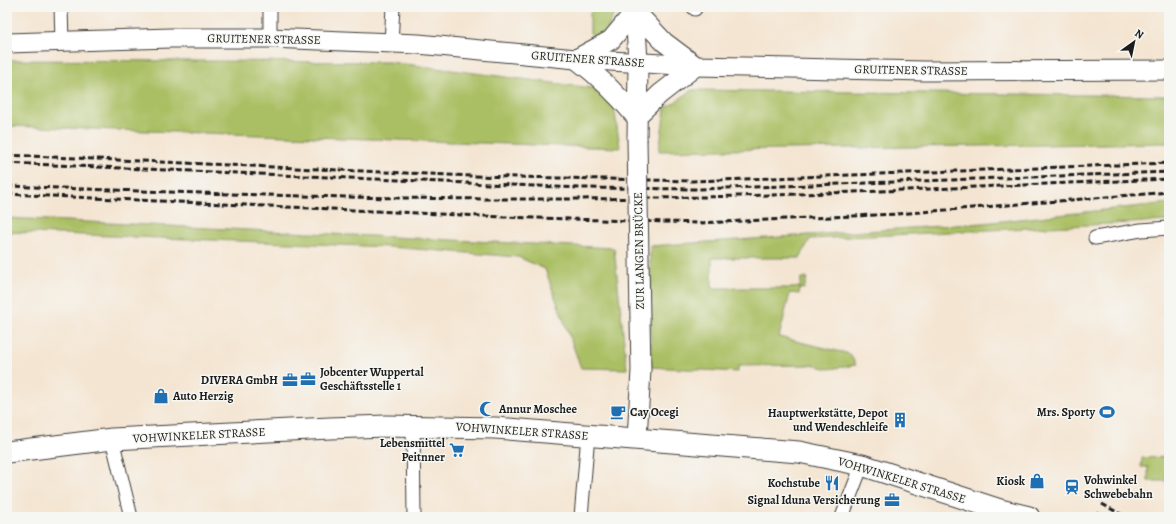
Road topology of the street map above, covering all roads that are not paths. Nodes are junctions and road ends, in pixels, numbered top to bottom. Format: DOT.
graph roads {
  1 [pos="61,7"];
  2 [pos="270,7"];
  3 [pos="393,7"];
  4 [pos="635,9"];
  5 [pos="270,38"];
  6 [pos="62,42"];
  7 [pos="7,43"];
  8 [pos="391,43"];
  9 [pos="576,59"];
  10 [pos="638,63"];
  11 [pos="696,66"];
  12 [pos="1169,70"];
  13 [pos="636,117"];
  14 [pos="1169,228"];
  15 [pos="1095,238"];
  16 [pos="413,426"];
  17 [pos="588,435"];
  18 [pos="112,439"];
  19 [pos="637,439"];
  20 [pos="7,452"];
  21 [pos="862,465"];
  22 [pos="131,517"];
  23 [pos="414,517"];
  24 [pos="581,517"];
  25 [pos="842,517"];
  26 [pos="1029,517"];
  1 -- 6 [label="street"];
  2 -- 5 [label="street"];
  3 -- 8 [label="street"];
  4 -- 9 [label="main road"];
  4 -- 10 [label="main road, ZUR LANGEN BRÜCKE"];
  4 -- 11 [label="main road"];
  5 -- 6 [label="main road, GRUITENER STRASSE"];
  5 -- 8 [label="main road, GRUITENER STRASSE"];
  6 -- 7 [label="main road, GRUITENER STRASSE"];
  8 -- 9 [label="main road, GRUITENER STRASSE"];
  9 -- 10 [label="main road, GRUITENER STRASSE"];
  9 -- 13 [label="main road"];
  10 -- 11 [label="main road, GRUITENER STRASSE"];
  10 -- 13 [label="main road, ZUR LANGEN BRÜCKE"];
  11 -- 12 [label="main road, GRUITENER STRASSE"];
  11 -- 13 [label="main road"];
  13 -- 19 [label="main road, ZUR LANGEN BRÜCKE, bridge"];
  14 -- 15 [label="street"];
  16 -- 17 [label="main road, VOHWINKELER STRASSE"];
  16 -- 18 [label="main road, VOHWINKELER STRASSE"];
  16 -- 23 [label="street"];
  17 -- 19 [label="main road, VOHWINKELER STRASSE"];
  17 -- 24 [label="street"];
  18 -- 20 [label="main road, VOHWINKELER STRASSE"];
  18 -- 22 [label="street"];
  19 -- 21 [label="main road, VOHWINKELER STRASSE"];
  21 -- 25 [label="street"];
  21 -- 26 [label="main road, VOHWINKELER STRASSE"];
}
